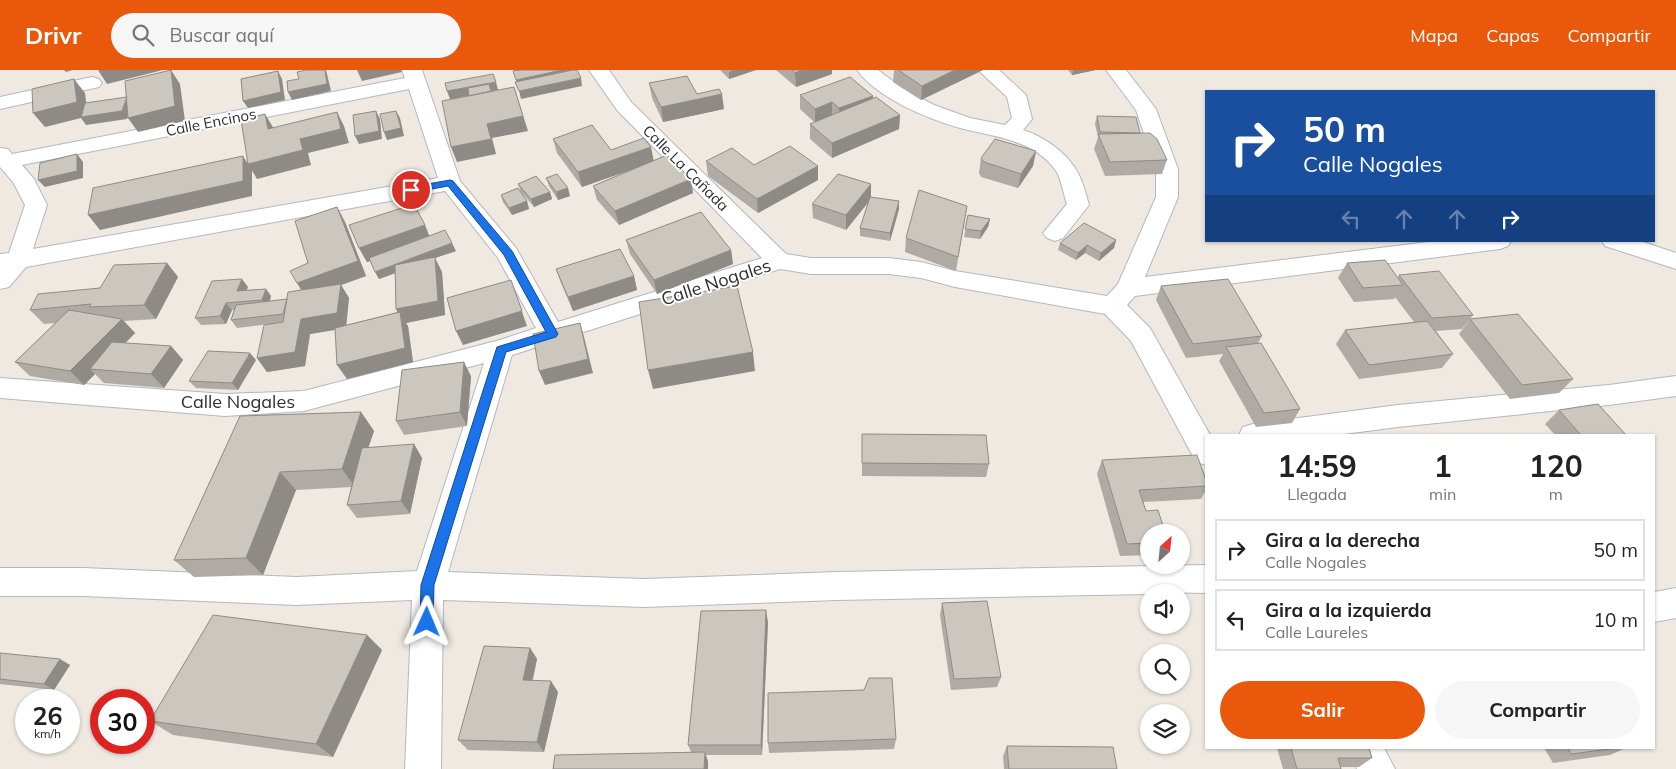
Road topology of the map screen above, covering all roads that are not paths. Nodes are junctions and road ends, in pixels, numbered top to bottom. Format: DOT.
graph roads {
  1 [pos="599,70"];
  2 [pos="867,70"];
  3 [pos="988,70"];
  4 [pos="1116,70"];
  5 [pos="414,76"];
  6 [pos="92,83"];
  7 [pos="0,102"];
  8 [pos="1011,131"];
  9 [pos="3,158"];
  10 [pos="450,183"];
  11 [pos="1056,233"];
  12 [pos="1493,242"];
  13 [pos="1616,242"];
  14 [pos="9,261"];
  15 [pos="779,261"];
  16 [pos="1676,261"];
  17 [pos="0,281"];
  18 [pos="1120,297"];
  19 [pos="552,334"];
  20 [pos="501,350"];
  21 [pos="1676,386"];
  22 [pos="0,388"];
  23 [pos="1261,434"];
  24 [pos="1204,446"];
  25 [pos="1205,579"];
  26 [pos="0,582"];
  27 [pos="428,585"];
  28 [pos="1676,603"];
  29 [pos="1655,606"];
  30 [pos="1367,749"];
  31 [pos="423,769"];
  32 [pos="1377,769"];
  1 -- 15 [label="street, Calle La Cañada"];
  2 -- 8 [label="street"];
  3 -- 8 [label="street"];
  4 -- 18 [label="street"];
  5 -- 9 [label="street, Calle Encinos"];
  5 -- 10 [label="street"];
  6 -- 7 [label="street"];
  8 -- 11 [label="street"];
  9 -- 14 [label="street"];
  10 -- 14 [label="street"];
  10 -- 19 [label="street"];
  12 -- 18 [label="street, Calle Nogales"];
  13 -- 16 [label="street"];
  14 -- 17 [label="street"];
  15 -- 18 [label="street, Calle Nogales"];
  15 -- 19 [label="street, Calle Nogales"];
  18 -- 24 [label="street"];
  19 -- 20 [label="street, Calle Nogales"];
  20 -- 22 [label="street, Calle Nogales"];
  20 -- 27 [label="street"];
  21 -- 23 [label="street"];
  25 -- 27 [label="street"];
  26 -- 27 [label="street"];
  27 -- 31 [label="street"];
  28 -- 29 [label="street"];
  30 -- 32 [label="street"];
}
